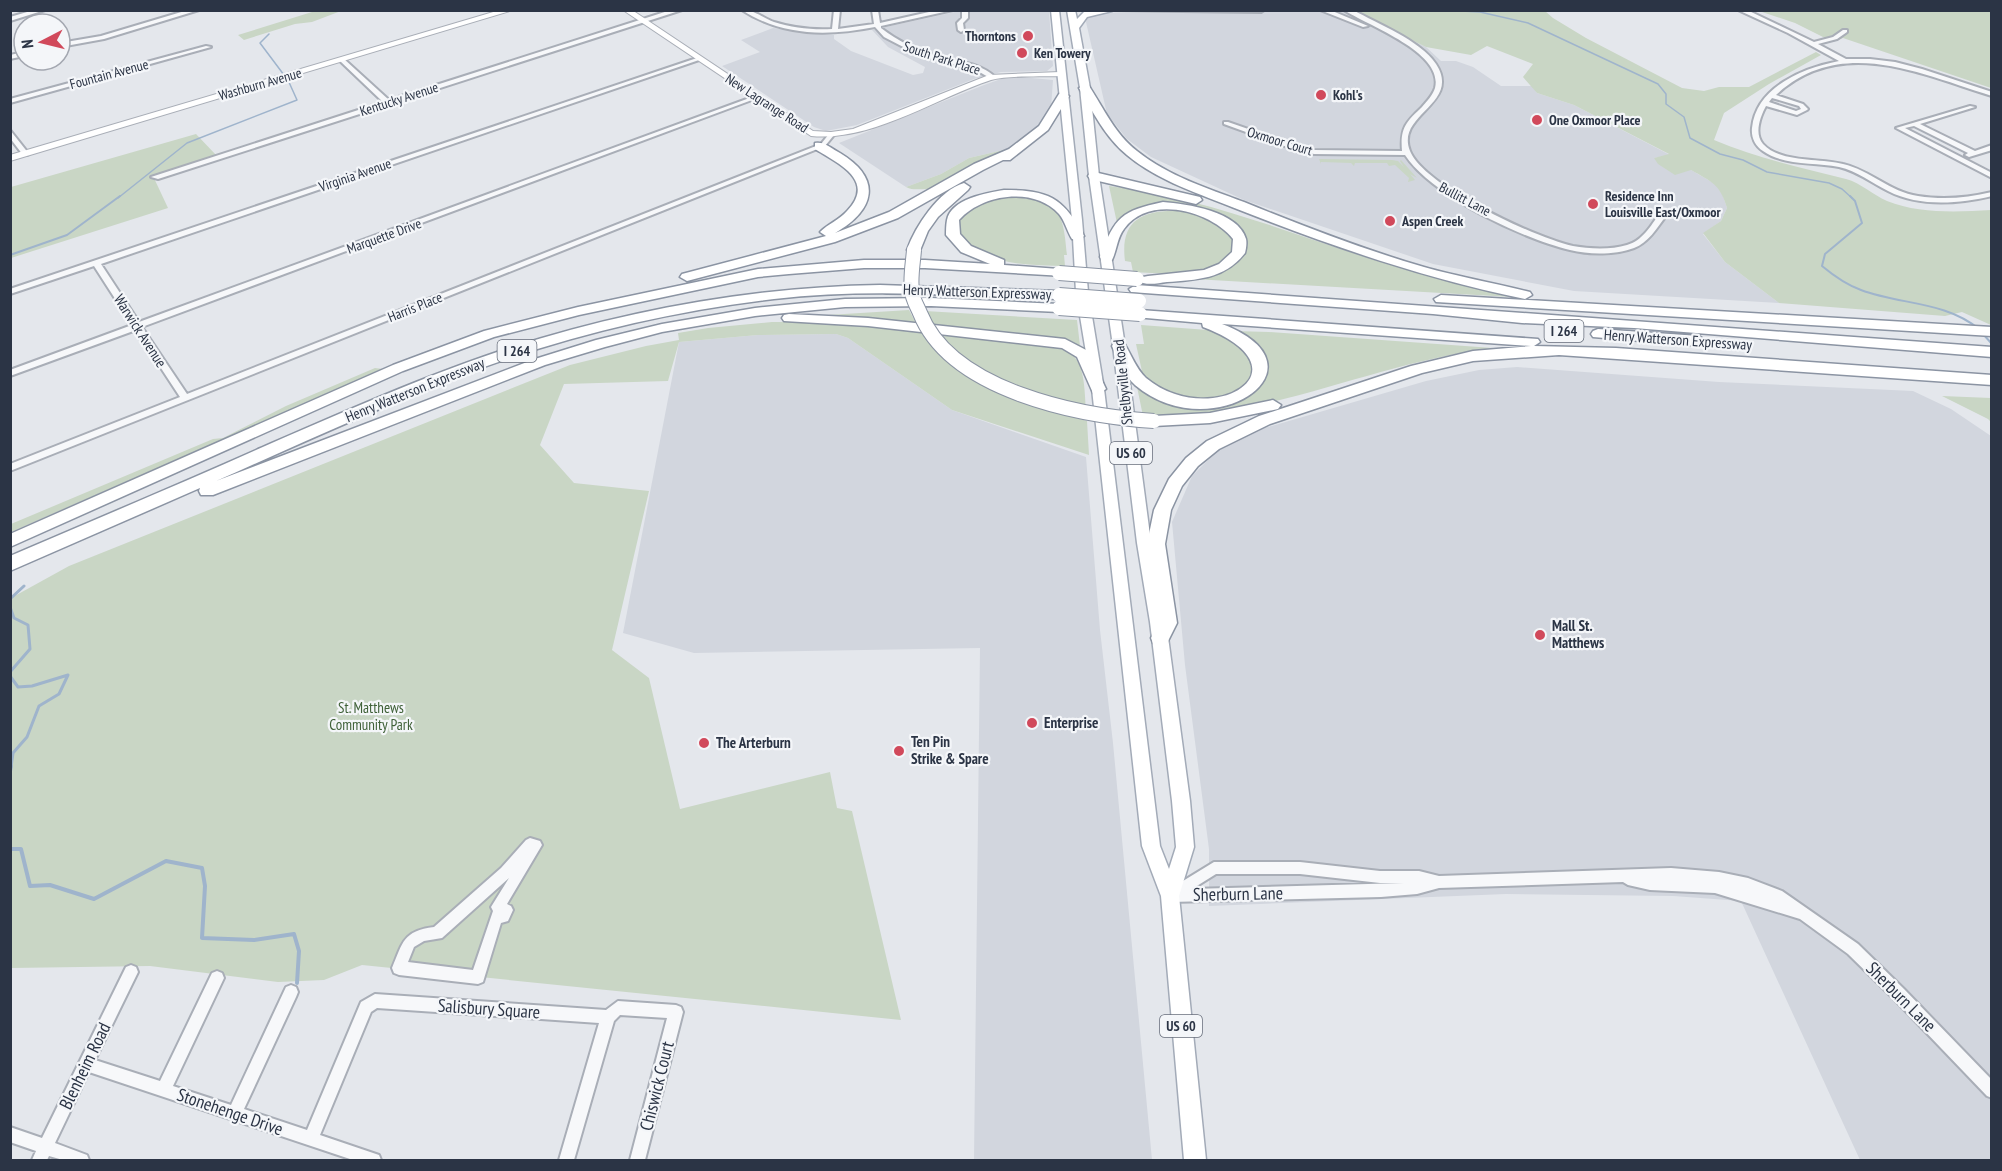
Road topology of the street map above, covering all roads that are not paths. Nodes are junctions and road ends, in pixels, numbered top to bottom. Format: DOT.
graph roads {
  1 [pos="42,10"];
  2 [pos="196,10"];
  3 [pos="510,10"];
  4 [pos="626,10"];
  5 [pos="679,10"];
  6 [pos="745,10"];
  7 [pos="837,10"];
  8 [pos="875,10"];
  9 [pos="950,10"];
  10 [pos="965,10"];
  11 [pos="1055,10"];
  12 [pos="1071,10"];
  13 [pos="1261,10"];
  14 [pos="1323,10"];
  15 [pos="1347,10"];
  16 [pos="1741,10"];
  17 [pos="1756,10"];
  18 [pos="1107,11"];
  19 [pos="27,12"];
  20 [pos="643,22"];
  21 [pos="877,26"];
  22 [pos="1074,28"];
  23 [pos="961,30"];
  24 [pos="1845,31"];
  25 [pos="835,32"];
  26 [pos="1399,39"];
  27 [pos="1823,42"];
  28 [pos="72,43"];
  29 [pos="1813,44"];
  30 [pos="208,47"];
  31 [pos="699,59"];
  32 [pos="342,60"];
  33 [pos="1843,60"];
  34 [pos="1856,60"];
  35 [pos="1060,74"];
  36 [pos="992,76"];
  37 [pos="1085,88"];
  38 [pos="1992,94"];
  39 [pos="1770,95"];
  40 [pos="1063,96"];
  41 [pos="757,97"];
  42 [pos="10,101"];
  43 [pos="388,103"];
  44 [pos="1764,103"];
  45 [pos="1086,104"];
  46 [pos="1972,107"];
  47 [pos="1226,123"];
  48 [pos="1915,124"];
  49 [pos="801,128"];
  50 [pos="10,132"];
  51 [pos="831,135"];
  52 [pos="819,146"];
  53 [pos="1992,147"];
  54 [pos="1014,151"];
  55 [pos="1406,153"];
  56 [pos="1974,153"];
  57 [pos="25,154"];
  58 [pos="10,158"];
  59 [pos="1958,159"];
  60 [pos="1992,166"];
  61 [pos="1979,170"];
  62 [pos="1094,176"];
  63 [pos="1992,176"];
  64 [pos="155,177"];
  65 [pos="1992,194"];
  66 [pos="1662,216"];
  67 [pos="1302,230"];
  68 [pos="1077,236"];
  69 [pos="763,255"];
  70 [pos="1107,258"];
  71 [pos="96,263"];
  72 [pos="1018,270"];
  73 [pos="1059,290"];
  74 [pos="10,292"];
  75 [pos="1140,293"];
  76 [pos="606,304"];
  77 [pos="1588,308"];
  78 [pos="712,319"];
  79 [pos="1198,319"];
  80 [pos="136,326"];
  81 [pos="1992,331"];
  82 [pos="1119,346"];
  83 [pos="1580,350"];
  84 [pos="1988,356"];
  85 [pos="1432,365"];
  86 [pos="10,373"];
  87 [pos="1992,380"];
  88 [pos="1098,389"];
  89 [pos="185,398"];
  90 [pos="10,468"];
  91 [pos="10,541"];
  92 [pos="10,564"];
  93 [pos="1160,638"];
  94 [pos="530,844"];
  95 [pos="1439,882"];
  96 [pos="1170,896"];
  97 [pos="131,972"];
  98 [pos="218,978"];
  99 [pos="291,992"];
  100 [pos="608,1017"];
  101 [pos="86,1064"];
  102 [pos="163,1090"];
  103 [pos="1992,1091"];
  104 [pos="234,1113"];
  105 [pos="10,1134"];
  106 [pos="310,1139"];
  107 [pos="42,1154"];
  108 [pos="82,1161"];
  109 [pos="374,1161"];
  110 [pos="566,1161"];
  111 [pos="638,1161"];
  112 [pos="1195,1161"];
  1 -- 19 [label="street"];
  2 -- 28 [label="street"];
  3 -- 32 [label="main road, Washburn Avenue"];
  4 -- 20 [label="main road, New Lagrange Road"];
  5 -- 20 [label="street, Kentucky Avenue"];
  6 -- 25 [label="street"];
  7 -- 25 [label="street"];
  8 -- 21 [label="street"];
  9 -- 21 [label="street"];
  10 -- 23 [label="street"];
  11 -- 35 [label="main road, Shelbyville Road / US 60"];
  12 -- 22 [label="main road, Shelbyville Road / US 60"];
  13 -- 18 [label="street"];
  14 -- 26 [label="street"];
  15 -- 26 [label="street"];
  16 -- 29 [label="street"];
  17 -- 27 [label="street"];
  18 -- 22 [label="main road"];
  20 -- 31 [label="main road, New Lagrange Road"];
  20 -- 43 [label="street, Kentucky Avenue"];
  21 -- 25 [label="street"];
  21 -- 36 [label="street, South Park Place"];
  22 -- 37 [label="main road, Shelbyville Road / US 60"];
  24 -- 27 [label="street"];
  26 -- 55 [label="street"];
  27 -- 29 [label="street"];
  27 -- 34 [label="street"];
  29 -- 33 [label="street"];
  30 -- 42 [label="street, Fountain Avenue"];
  31 -- 41 [label="main road, New Lagrange Road"];
  31 -- 71 [label="street, Virginia Avenue"];
  32 -- 43 [label="street"];
  32 -- 57 [label="main road, Washburn Avenue"];
  33 -- 34 [label="street"];
  33 -- 39 [label="street"];
  34 -- 38 [label="street"];
  35 -- 36 [label="main road, New Lagrange Road"];
  35 -- 40 [label="main road, Shelbyville Road / US 60"];
  35 -- 45 [label="main road"];
  36 -- 51 [label="main road, New Lagrange Road"];
  37 -- 45 [label="main road, Shelbyville Road / US 60"];
  37 -- 67 [label="highway"];
  39 -- 44 [label="street"];
  39 -- 44 [label="street"];
  40 -- 54 [label="highway"];
  40 -- 68 [label="main road, Shelbyville Road / US 60"];
  41 -- 49 [label="main road, New Lagrange Road"];
  41 -- 80 [label="street, Marquette Drive"];
  43 -- 64 [label="street, Kentucky Avenue"];
  44 -- 65 [label="street"];
  45 -- 62 [label="main road, Shelbyville Road / US 60"];
  46 -- 48 [label="street"];
  47 -- 55 [label="street, Oxmoor Court"];
  48 -- 56 [label="street"];
  48 -- 59 [label="street"];
  49 -- 51 [label="main road, New Lagrange Road"];
  49 -- 52 [label="main road"];
  50 -- 57 [label="street"];
  51 -- 52 [label="street, Harris Place"];
  52 -- 69 [label="highway"];
  52 -- 89 [label="street, Harris Place"];
  53 -- 56 [label="street"];
  54 -- 69 [label="highway"];
  54 -- 85 [label="highway, bridge"];
  55 -- 66 [label="street, Bullitt Lane"];
  56 -- 59 [label="street"];
  57 -- 58 [label="main road, Washburn Avenue"];
  59 -- 61 [label="street"];
  60 -- 61 [label="street"];
  61 -- 63 [label="street"];
  62 -- 67 [label="highway"];
  62 -- 70 [label="main road, Shelbyville Road / US 60"];
  67 -- 77 [label="highway"];
  68 -- 72 [label="highway"];
  68 -- 88 [label="main road, Shelbyville Road / US 60"];
  69 -- 76 [label="highway"];
  70 -- 75 [label="highway"];
  70 -- 82 [label="main road, Shelbyville Road / US 60"];
  71 -- 74 [label="street, Virginia Avenue"];
  71 -- 80 [label="street, Warwick Avenue"];
  72 -- 73 [label="highway"];
  72 -- 76 [label="highway"];
  73 -- 75 [label="highway, bridge"];
  73 -- 75 [label="highway, Henry Watterson Expressway / I 264"];
  73 -- 78 [label="highway"];
  73 -- 91 [label="highway, Henry Watterson Expressway / I 264"];
  73 -- 92 [label="highway, Henry Watterson Expressway / I 264"];
  75 -- 77 [label="highway"];
  75 -- 79 [label="highway"];
  75 -- 84 [label="highway, Henry Watterson Expressway / I 264"];
  76 -- 91 [label="highway"];
  77 -- 81 [label="highway"];
  78 -- 88 [label="highway"];
  78 -- 92 [label="highway"];
  79 -- 82 [label="highway"];
  79 -- 83 [label="highway"];
  80 -- 86 [label="street, Marquette Drive"];
  80 -- 89 [label="street, Warwick Avenue"];
  82 -- 93 [label="main road, Shelbyville Road / US 60"];
  83 -- 85 [label="highway"];
  83 -- 87 [label="highway"];
  85 -- 93 [label="highway"];
  88 -- 96 [label="main road, Shelbyville Road / US 60"];
  89 -- 90 [label="street, Harris Place"];
  93 -- 96 [label="main road, Shelbyville Road / US 60"];
  94 -- 94 [label="street"];
  95 -- 96 [label="street, Sherburn Lane"];
  95 -- 96 [label="street, Sherburn Lane"];
  95 -- 103 [label="street, Sherburn Lane"];
  96 -- 112 [label="main road, Shelbyville Road / US 60"];
  97 -- 101 [label="street, Blenheim Road"];
  98 -- 102 [label="street"];
  99 -- 104 [label="street"];
  100 -- 106 [label="street, Salisbury Square"];
  100 -- 110 [label="street"];
  100 -- 111 [label="street, Chiswick Court"];
  101 -- 102 [label="street, Stonehenge Drive"];
  101 -- 107 [label="street, Blenheim Road"];
  102 -- 104 [label="street, Stonehenge Drive"];
  104 -- 106 [label="street, Stonehenge Drive"];
  105 -- 107 [label="street"];
  106 -- 109 [label="street, Stonehenge Drive"];
  107 -- 108 [label="street"];
}
